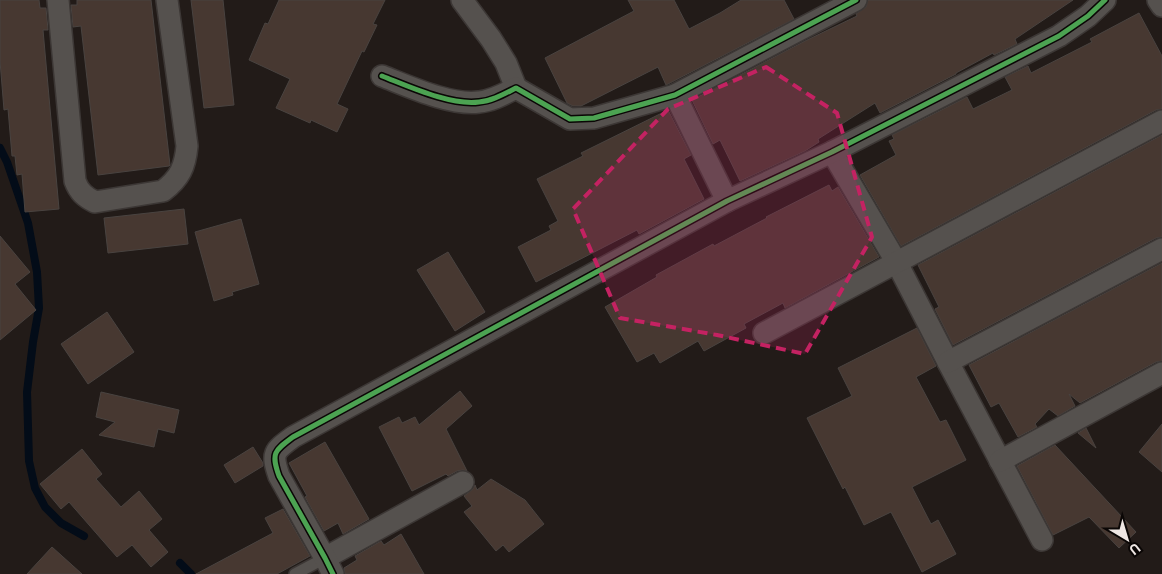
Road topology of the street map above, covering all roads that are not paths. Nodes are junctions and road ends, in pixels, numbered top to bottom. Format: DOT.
graph roads {
  1 [pos="58,0"];
  2 [pos="167,0"];
  3 [pos="462,0"];
  4 [pos="856,0"];
  5 [pos="1158,0"];
  6 [pos="1104,1"];
  7 [pos="1162,6"];
  8 [pos="382,76"];
  9 [pos="516,88"];
  10 [pos="675,95"];
  11 [pos="1162,121"];
  12 [pos="832,152"];
  13 [pos="727,201"];
  14 [pos="1162,249"];
  15 [pos="898,263"];
  16 [pos="764,333"];
  17 [pos="948,362"];
  18 [pos="1162,373"];
  19 [pos="1000,461"];
  20 [pos="463,482"];
  21 [pos="1042,540"];
  22 [pos="329,566"];
  23 [pos="295,574"];
  1 -- 2 [label="street"];
  3 -- 9 [label="street"];
  4 -- 10 [label="street"];
  5 -- 7 [label="street"];
  6 -- 12 [label="street"];
  8 -- 9 [label="street"];
  9 -- 10 [label="street"];
  10 -- 13 [label="street"];
  11 -- 15 [label="street"];
  12 -- 13 [label="street"];
  12 -- 15 [label="street"];
  13 -- 22 [label="street"];
  14 -- 17 [label="street"];
  15 -- 16 [label="street"];
  15 -- 17 [label="street"];
  17 -- 19 [label="street"];
  18 -- 19 [label="street"];
  19 -- 21 [label="street"];
  20 -- 22 [label="street"];
  22 -- 23 [label="lane"];
}
